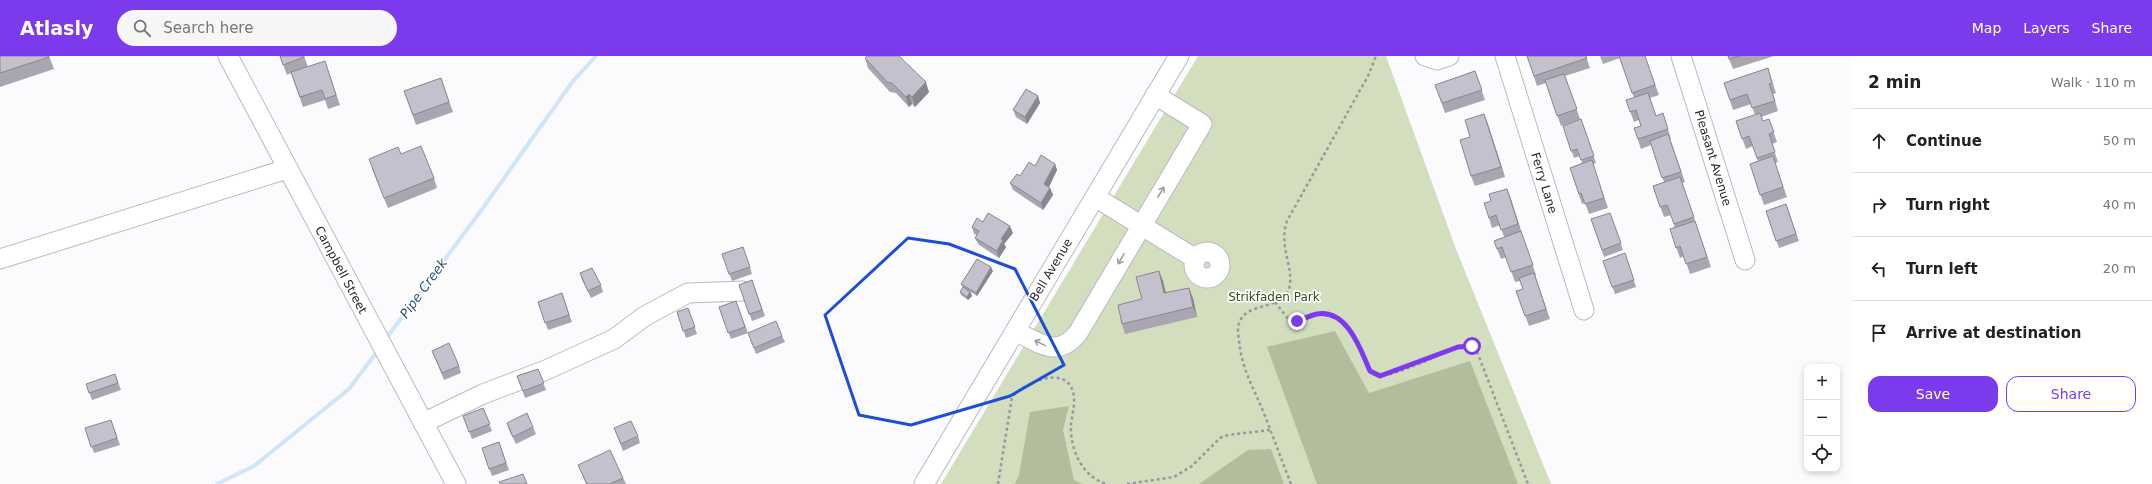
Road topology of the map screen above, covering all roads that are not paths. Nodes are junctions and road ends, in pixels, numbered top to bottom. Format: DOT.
graph roads {
  1 [pos="228,56"];
  2 [pos="1178,56"];
  3 [pos="1425,56"];
  4 [pos="1449,56"];
  5 [pos="1505,56"];
  6 [pos="1681,56"];
  7 [pos="1155,95"];
  8 [pos="287,169"];
  9 [pos="1095,197"];
  10 [pos="1141,226"];
  11 [pos="0,259"];
  12 [pos="1196,259"];
  13 [pos="1745,260"];
  14 [pos="743,290"];
  15 [pos="1584,310"];
  16 [pos="1015,331"];
  17 [pos="423,423"];
  18 [pos="456,484"];
  19 [pos="924,484"];
  1 -- 8 [label="street, Campbell Street"];
  2 -- 7 [label="street, Bell Avenue"];
  3 -- 4 [label="street"];
  5 -- 15 [label="street, Ferry Lane"];
  6 -- 13 [label="street, Pleasant Avenue"];
  7 -- 9 [label="street, Bell Avenue"];
  10 -- 7 [label="street, one-way"];
  8 -- 11 [label="street"];
  8 -- 17 [label="street, Campbell Street"];
  9 -- 10 [label="street"];
  9 -- 16 [label="street, Bell Avenue"];
  10 -- 12 [label="street"];
  10 -- 16 [label="street, one-way"];
  14 -- 17 [label="street"];
  16 -- 19 [label="street, Bell Avenue"];
  17 -- 18 [label="street, Campbell Street"];
}
